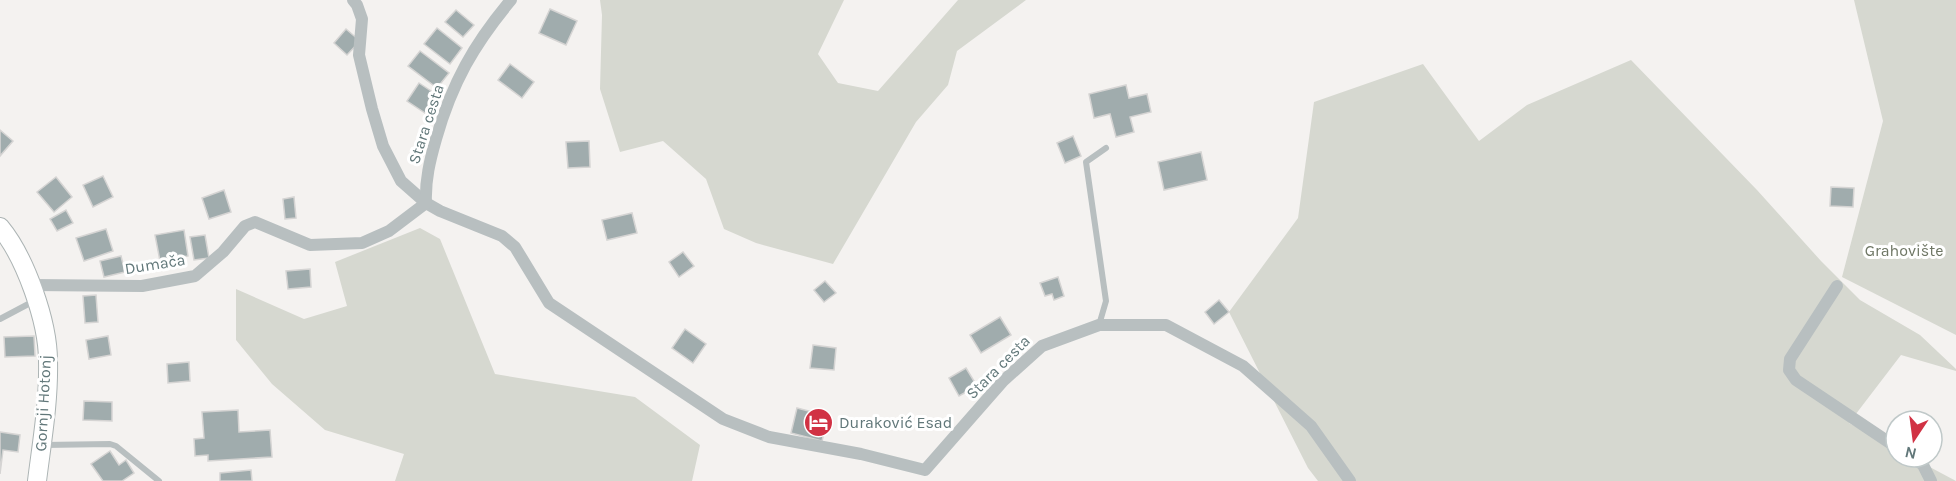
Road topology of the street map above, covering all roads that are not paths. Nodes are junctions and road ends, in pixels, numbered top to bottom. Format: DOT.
graph roads {
  1 [pos="353,0"];
  2 [pos="511,0"];
  3 [pos="1106,148"];
  4 [pos="426,203"];
  5 [pos="0,227"];
  6 [pos="1837,286"];
  7 [pos="34,293"];
  8 [pos="0,319"];
  9 [pos="1099,325"];
  10 [pos="1884,439"];
  11 [pos="42,445"];
  12 [pos="925,470"];
  13 [pos="37,481"];
  14 [pos="159,481"];
  15 [pos="916,481"];
  16 [pos="1350,481"];
  1 -- 4 [label="street, Stara cesta"];
  2 -- 4 [label="street, Stara cesta"];
  3 -- 9 [label="lane"];
  4 -- 7 [label="street, Dumača"];
  4 -- 12 [label="street, Stara cesta"];
  5 -- 7 [label="main road, Gornji Hotonj"];
  6 -- 10 [label="street"];
  7 -- 8 [label="lane"];
  7 -- 11 [label="main road, Gornji Hotonj"];
  9 -- 12 [label="street, Stara cesta"];
  9 -- 16 [label="street, Stara cesta"];
  11 -- 13 [label="main road, Gornji Hotonj"];
  11 -- 14 [label="lane"];
  12 -- 15 [label="street"];
}
